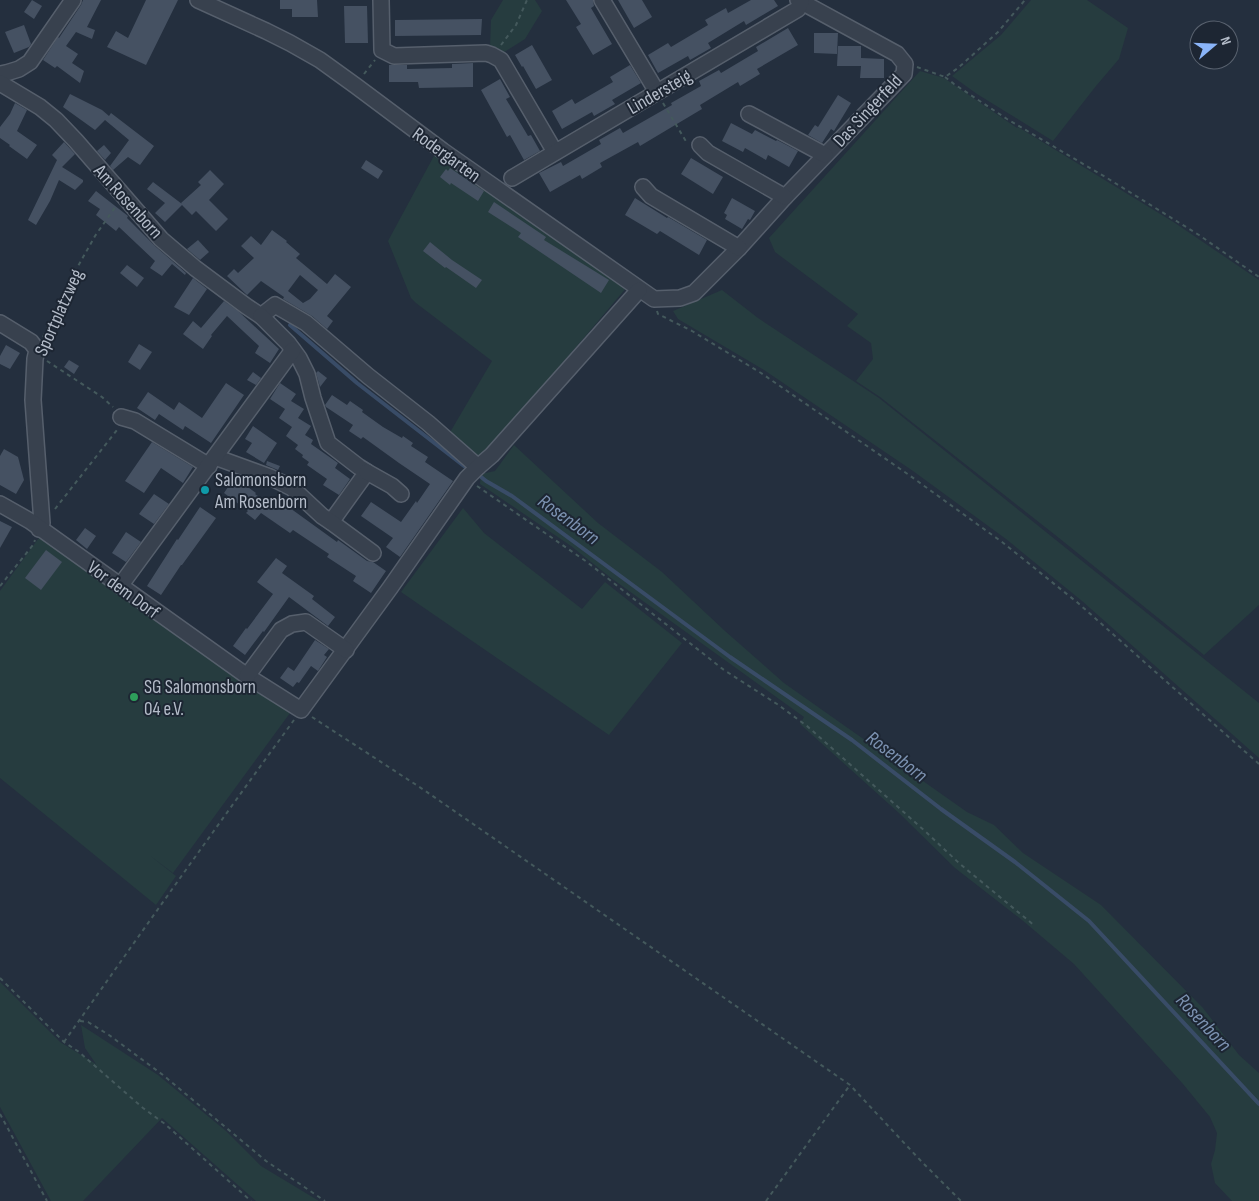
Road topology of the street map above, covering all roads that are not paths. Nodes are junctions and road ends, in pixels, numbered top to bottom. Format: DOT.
graph roads {
  1 [pos="73,0"];
  2 [pos="198,0"];
  3 [pos="381,0"];
  4 [pos="602,0"];
  5 [pos="800,1"];
  6 [pos="0,74"];
  7 [pos="0,83"];
  8 [pos="657,92"];
  9 [pos="749,114"];
  10 [pos="700,145"];
  11 [pos="555,152"];
  12 [pos="825,155"];
  13 [pos="512,178"];
  14 [pos="643,187"];
  15 [pos="785,197"];
  16 [pos="738,248"];
  17 [pos="639,290"];
  18 [pos="654,299"];
  19 [pos="261,316"];
  20 [pos="0,323"];
  21 [pos="293,350"];
  22 [pos="121,418"];
  23 [pos="212,462"];
  24 [pos="478,467"];
  25 [pos="367,472"];
  26 [pos="401,494"];
  27 [pos="0,504"];
  28 [pos="331,522"];
  29 [pos="40,526"];
  30 [pos="373,553"];
  31 [pos="120,586"];
  32 [pos="346,650"];
  33 [pos="247,676"];
  1 -- 6 [label="street"];
  2 -- 17 [label="street, Rodergarten"];
  3 -- 11 [label="street"];
  4 -- 8 [label="street"];
  5 -- 8 [label="street, Lindersteig"];
  5 -- 12 [label="street, Das Singerfeld"];
  7 -- 19 [label="street, Am Rosenborn"];
  8 -- 11 [label="street, Lindersteig"];
  9 -- 12 [label="street, Das Singerfeld"];
  10 -- 15 [label="street"];
  11 -- 13 [label="street, Lindersteig"];
  12 -- 15 [label="street, Das Singerfeld"];
  14 -- 16 [label="street"];
  15 -- 16 [label="street, Das Singerfeld"];
  16 -- 18 [label="street, Das Singerfeld"];
  17 -- 18 [label="street, Rodergarten"];
  17 -- 24 [label="street"];
  19 -- 21 [label="street, Am Rosenborn"];
  19 -- 24 [label="street"];
  20 -- 29 [label="street, Sportplatzweg"];
  21 -- 23 [label="street"];
  21 -- 25 [label="street, Am Rosenborn"];
  22 -- 23 [label="street"];
  23 -- 28 [label="street"];
  23 -- 31 [label="street"];
  24 -- 32 [label="street"];
  25 -- 26 [label="street, Am Rosenborn"];
  25 -- 28 [label="street"];
  27 -- 29 [label="street, Vor dem Dorf"];
  28 -- 30 [label="street"];
  29 -- 31 [label="street, Vor dem Dorf"];
  31 -- 33 [label="street, Vor dem Dorf"];
  32 -- 33 [label="street"];
  32 -- 33 [label="street, Vor dem Dorf"];
}
